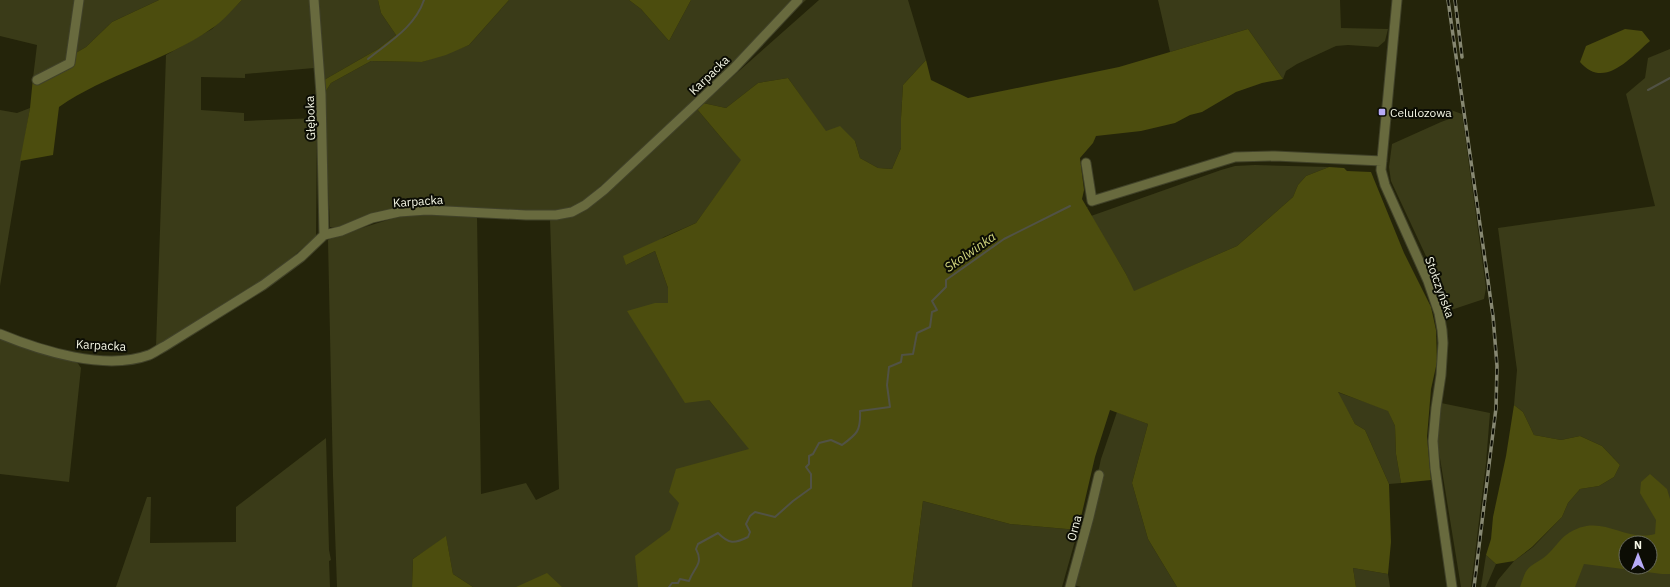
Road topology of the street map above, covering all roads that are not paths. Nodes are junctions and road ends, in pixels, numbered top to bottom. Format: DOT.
graph roads {
  1 [pos="79,0"];
  2 [pos="314,0"];
  3 [pos="798,0"];
  4 [pos="1397,0"];
  5 [pos="37,80"];
  6 [pos="1382,161"];
  7 [pos="1086,163"];
  8 [pos="324,235"];
  9 [pos="0,334"];
  10 [pos="1099,475"];
  11 [pos="1070,587"];
  12 [pos="1452,587"];
  1 -- 5 [label="street"];
  2 -- 8 [label="street, Głęboka"];
  3 -- 8 [label="street, Karpacka"];
  4 -- 6 [label="street, Stołczyńska"];
  6 -- 7 [label="street"];
  6 -- 12 [label="street, Stołczyńska"];
  8 -- 9 [label="street, Karpacka"];
  10 -- 11 [label="street, Orna"];
}
